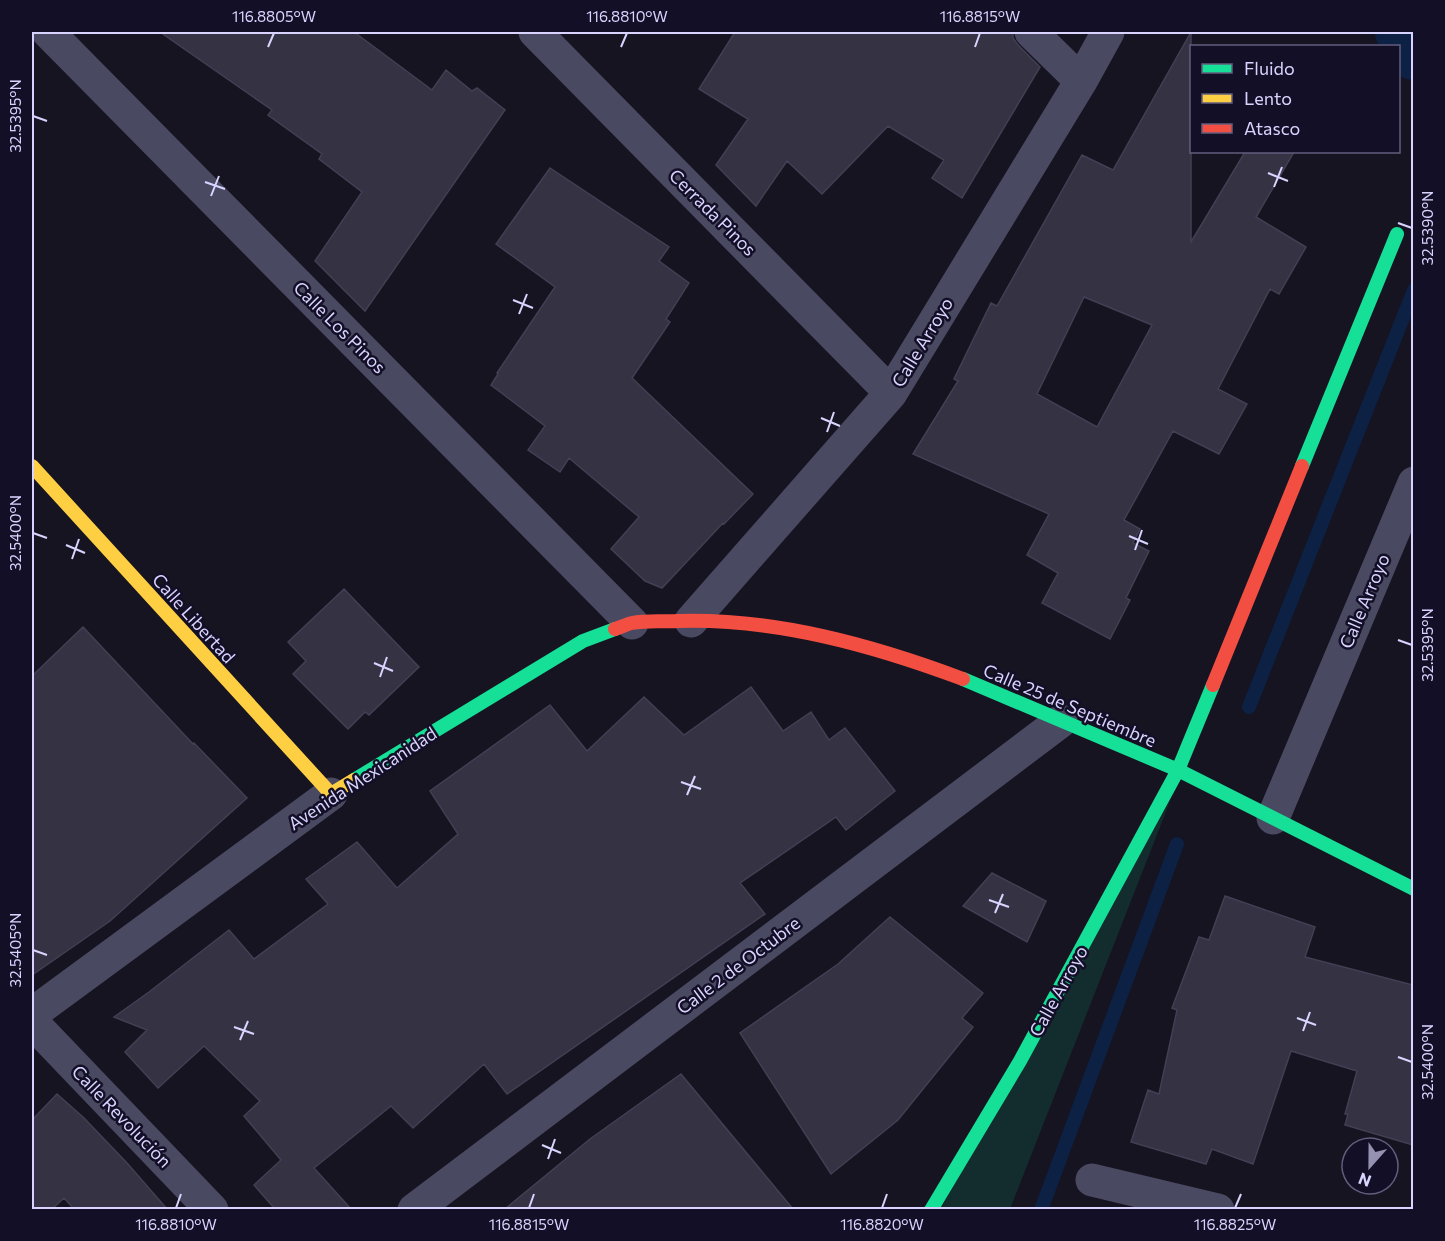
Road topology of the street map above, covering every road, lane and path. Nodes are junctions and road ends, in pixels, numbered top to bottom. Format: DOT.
graph roads {
  1 [pos="48,32"];
  2 [pos="535,32"];
  3 [pos="1030,32"];
  4 [pos="1108,32"];
  5 [pos="1082,81"];
  6 [pos="1397,234"];
  7 [pos="891,393"];
  8 [pos="32,466"];
  9 [pos="1413,483"];
  10 [pos="691,621"];
  11 [pos="632,623"];
  12 [pos="1061,722"];
  13 [pos="1178,770"];
  14 [pos="330,794"];
  15 [pos="1273,818"];
  16 [pos="1413,889"];
  17 [pos="32,1014"];
  18 [pos="32,1022"];
  19 [pos="1092,1180"];
  20 [pos="212,1209"];
  21 [pos="414,1209"];
  22 [pos="931,1209"];
  23 [pos="1218,1209"];
  1 -- 11 [label="street, Calle Los Pinos"];
  2 -- 7 [label="street, Cerrada Pinos"];
  3 -- 5 [label="street"];
  4 -- 5 [label="street, Calle Arroyo"];
  5 -- 7 [label="street, Calle Arroyo"];
  6 -- 13 [label="main road, Calle Arroyo"];
  7 -- 10 [label="street, Calle Arroyo"];
  8 -- 14 [label="main road, Calle Libertad"];
  9 -- 15 [label="street, Calle Arroyo"];
  10 -- 11 [label="main road, Avenida Mexicanidad"];
  10 -- 12 [label="main road, Calle 25 de Septiembre"];
  11 -- 14 [label="main road, Avenida Mexicanidad"];
  12 -- 13 [label="main road, Calle 25 de Septiembre"];
  12 -- 21 [label="street, Calle 2 de Octubre"];
  13 -- 15 [label="main road, Calle 25 de Septiembre"];
  13 -- 22 [label="main road, Calle Arroyo"];
  14 -- 17 [label="street, Avenida Mexicanidad"];
  15 -- 16 [label="main road, Calle 25 de Septiembre"];
  18 -- 20 [label="street, Calle Revolución"];
  19 -- 23 [label="street"];
}
